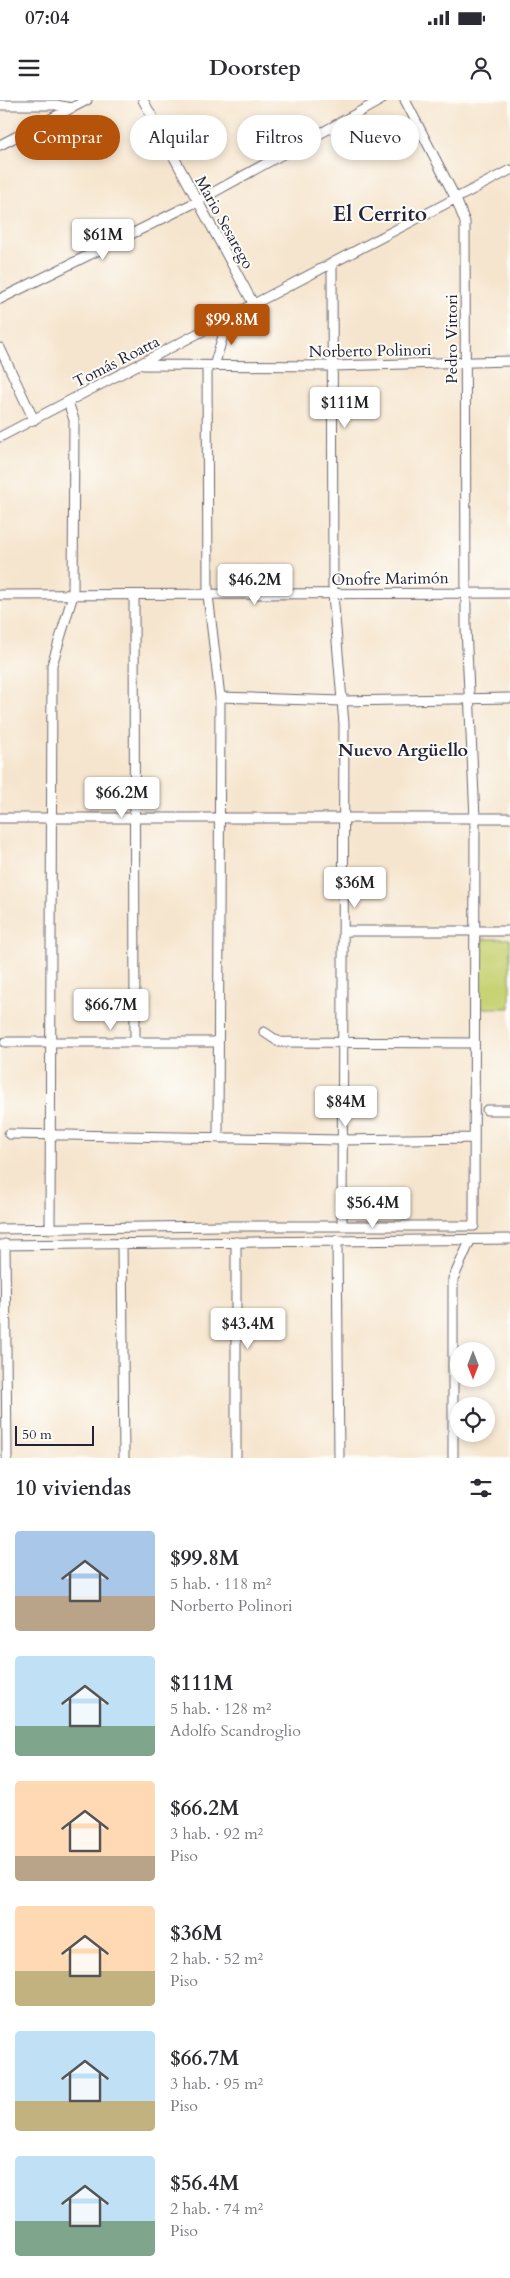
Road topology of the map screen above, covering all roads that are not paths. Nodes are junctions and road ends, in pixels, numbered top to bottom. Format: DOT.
graph roads {
  1 [pos="143,100"];
  2 [pos="381,100"];
  3 [pos="405,100"];
  4 [pos="83,101"];
  5 [pos="0,105"];
  6 [pos="72,108"];
  7 [pos="0,145"];
  8 [pos="510,170"];
  9 [pos="456,199"];
  10 [pos="196,202"];
  11 [pos="332,264"];
  12 [pos="0,298"];
  13 [pos="254,305"];
  14 [pos="228,319"];
  15 [pos="0,348"];
  16 [pos="510,361"];
  17 [pos="467,362"];
  18 [pos="140,365"];
  19 [pos="210,366"];
  20 [pos="333,366"];
  21 [pos="68,402"];
  22 [pos="34,420"];
  23 [pos="0,438"];
  24 [pos="510,592"];
  25 [pos="465,593"];
  26 [pos="333,594"];
  27 [pos="0,595"];
  28 [pos="73,595"];
  29 [pos="134,595"];
  30 [pos="208,595"];
  31 [pos="220,697"];
  32 [pos="469,698"];
  33 [pos="510,698"];
  34 [pos="342,701"];
  35 [pos="0,818"];
  36 [pos="52,818"];
  37 [pos="134,818"];
  38 [pos="220,818"];
  39 [pos="343,818"];
  40 [pos="475,818"];
  41 [pos="510,818"];
  42 [pos="343,931"];
  43 [pos="474,931"];
  44 [pos="510,931"];
  45 [pos="264,1032"];
  46 [pos="5,1042"];
  47 [pos="50,1042"];
  48 [pos="135,1042"];
  49 [pos="217,1042"];
  50 [pos="343,1043"];
  51 [pos="474,1043"];
  52 [pos="487,1110"];
  53 [pos="510,1110"];
  54 [pos="9,1134"];
  55 [pos="52,1134"];
  56 [pos="218,1138"];
  57 [pos="474,1138"];
  58 [pos="342,1140"];
  59 [pos="342,1226"];
  60 [pos="0,1229"];
  61 [pos="50,1229"];
  62 [pos="337,1240"];
  63 [pos="510,1240"];
  64 [pos="470,1241"];
  65 [pos="236,1242"];
  66 [pos="122,1243"];
  67 [pos="3,1249"];
  68 [pos="7,1458"];
  69 [pos="124,1458"];
  70 [pos="236,1458"];
  71 [pos="339,1458"];
  72 [pos="453,1458"];
  1 -- 10 [label="street, Mario Sesarego"];
  2 -- 10 [label="street"];
  3 -- 9 [label="street, Pedro Vittori"];
  4 -- 6 [label="street"];
  5 -- 6 [label="street"];
  6 -- 7 [label="street"];
  8 -- 9 [label="street, Tomás Roatta"];
  9 -- 11 [label="street, Tomás Roatta"];
  9 -- 17 [label="street, Pedro Vittori"];
  10 -- 12 [label="street"];
  10 -- 13 [label="street, Mario Sesarego"];
  11 -- 13 [label="street, Tomás Roatta"];
  11 -- 20 [label="street"];
  13 -- 14 [label="street, Tomás Roatta"];
  14 -- 18 [label="street, Tomás Roatta"];
  14 -- 19 [label="street"];
  15 -- 22 [label="street"];
  16 -- 17 [label="street, Norberto Polinori"];
  17 -- 20 [label="street, Norberto Polinori"];
  17 -- 25 [label="street, Pedro Vittori"];
  18 -- 19 [label="street, Norberto Polinori"];
  18 -- 21 [label="street, Tomás Roatta"];
  19 -- 20 [label="street, Norberto Polinori"];
  19 -- 30 [label="street"];
  20 -- 26 [label="street"];
  21 -- 22 [label="street, Tomás Roatta"];
  21 -- 28 [label="street"];
  22 -- 23 [label="street, Tomás Roatta"];
  24 -- 25 [label="street, Onofre Marimón"];
  25 -- 26 [label="street, Onofre Marimón"];
  25 -- 32 [label="street, Pedro Vittori"];
  26 -- 30 [label="street, Onofre Marimón"];
  26 -- 34 [label="street"];
  27 -- 28 [label="street, Onofre Marimón"];
  28 -- 29 [label="street, Onofre Marimón"];
  28 -- 36 [label="street"];
  29 -- 30 [label="street, Onofre Marimón"];
  29 -- 37 [label="street"];
  30 -- 31 [label="street"];
  31 -- 34 [label="street"];
  31 -- 38 [label="street"];
  32 -- 33 [label="street"];
  32 -- 34 [label="street"];
  32 -- 40 [label="street, Pedro Vittori"];
  34 -- 39 [label="street"];
  35 -- 36 [label="street"];
  36 -- 37 [label="street"];
  36 -- 47 [label="street"];
  37 -- 38 [label="street"];
  37 -- 48 [label="street"];
  38 -- 39 [label="street"];
  38 -- 49 [label="street"];
  39 -- 40 [label="street"];
  39 -- 42 [label="street"];
  40 -- 41 [label="street"];
  40 -- 43 [label="street, Pedro Vittori"];
  42 -- 43 [label="street"];
  42 -- 50 [label="street"];
  43 -- 44 [label="street"];
  43 -- 51 [label="street, Pedro Vittori"];
  45 -- 50 [label="street"];
  46 -- 47 [label="street"];
  47 -- 48 [label="street"];
  47 -- 55 [label="street"];
  48 -- 49 [label="street"];
  49 -- 56 [label="street"];
  50 -- 51 [label="street"];
  50 -- 58 [label="street"];
  51 -- 57 [label="street, Pedro Vittori"];
  52 -- 53 [label="street"];
  54 -- 55 [label="street"];
  55 -- 56 [label="street"];
  55 -- 61 [label="street"];
  56 -- 58 [label="street"];
  57 -- 58 [label="street"];
  57 -- 59 [label="street, Pedro Vittori"];
  58 -- 59 [label="street"];
  59 -- 61 [label="street"];
  60 -- 61 [label="street"];
  62 -- 64 [label="street"];
  62 -- 65 [label="street"];
  62 -- 71 [label="street"];
  63 -- 64 [label="street"];
  64 -- 72 [label="street"];
  65 -- 66 [label="street"];
  65 -- 70 [label="street"];
  66 -- 67 [label="street"];
  66 -- 69 [label="street"];
  67 -- 68 [label="street"];
}
